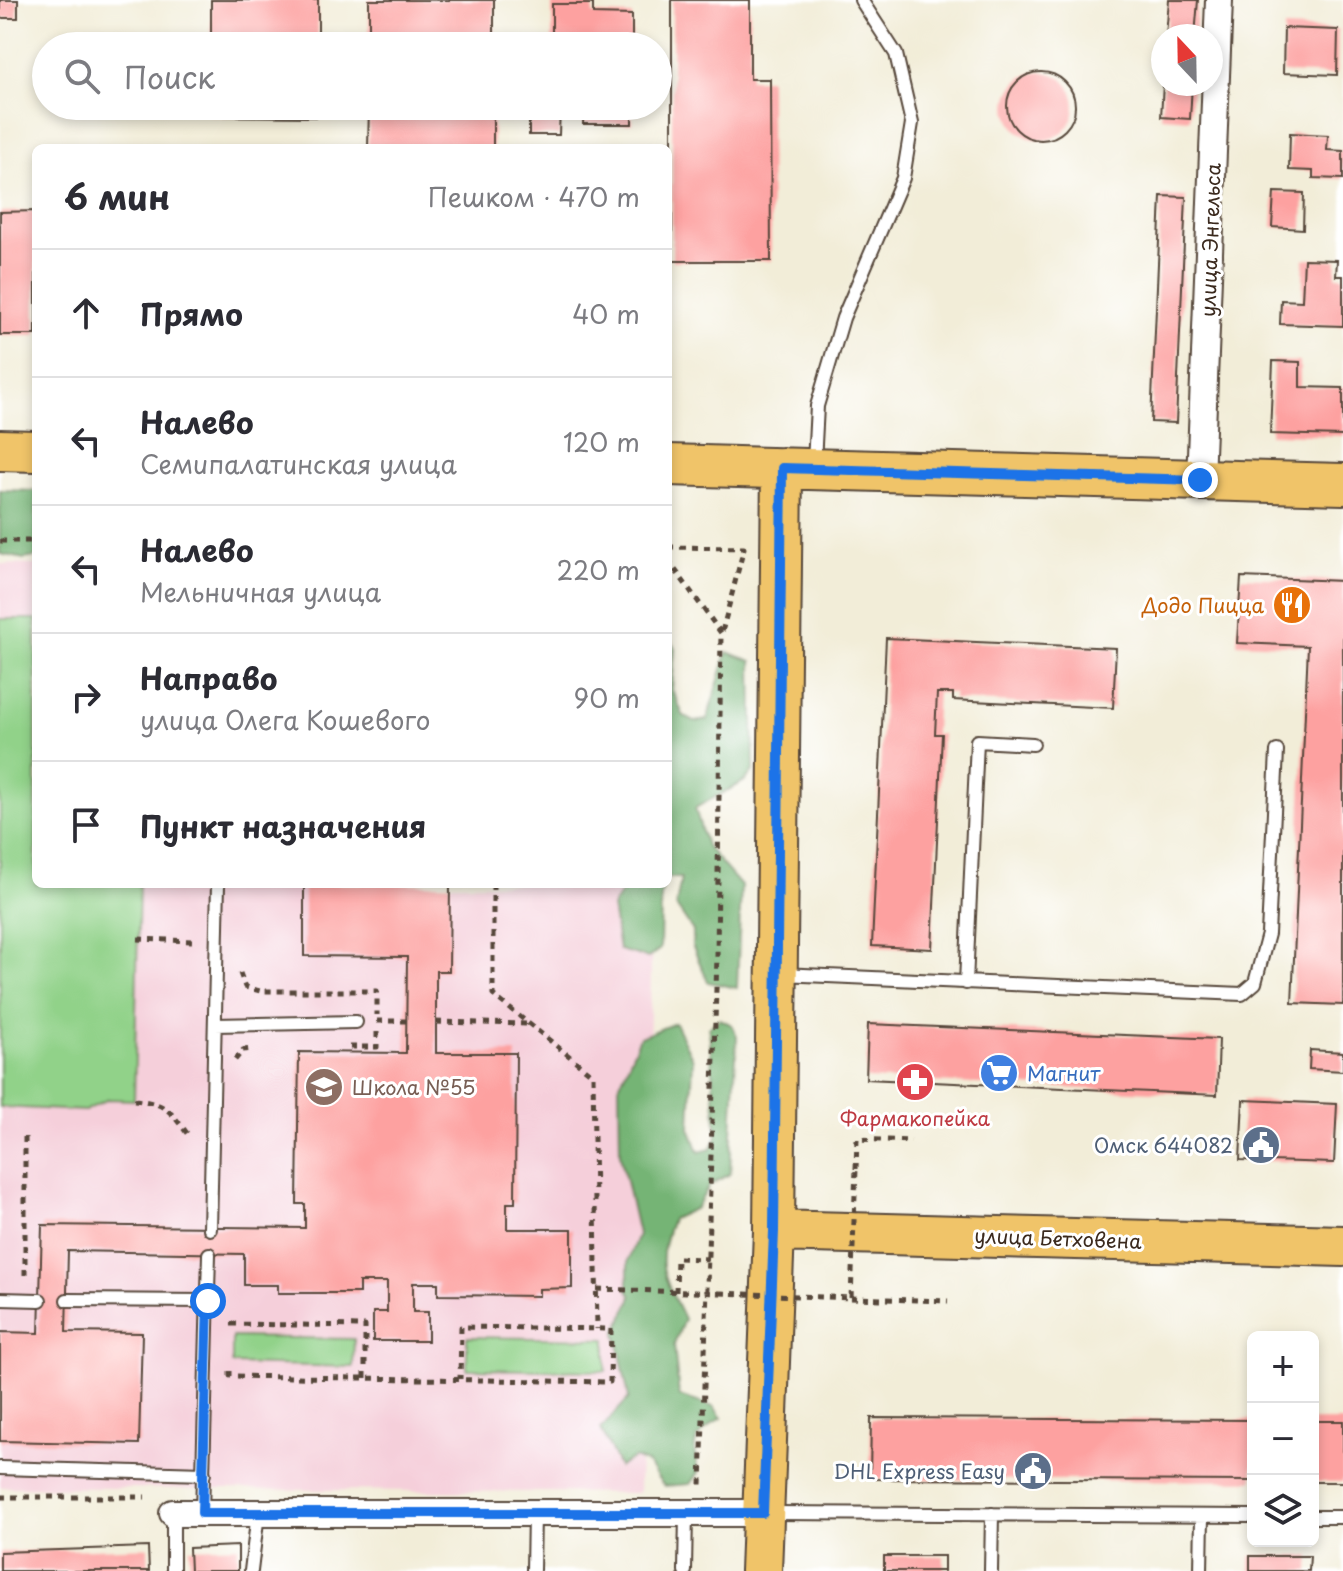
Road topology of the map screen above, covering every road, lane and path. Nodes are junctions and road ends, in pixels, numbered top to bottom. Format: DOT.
graph roads {
  1 [pos="861,0"];
  2 [pos="1219,0"];
  3 [pos="0,450"];
  4 [pos="32,451"];
  5 [pos="672,465"];
  6 [pos="798,468"];
  7 [pos="1200,480"];
  8 [pos="1343,484"];
  9 [pos="0,541"];
  10 [pos="32,541"];
  11 [pos="672,547"];
  12 [pos="672,566"];
  13 [pos="721,633"];
  14 [pos="1033,744"];
  15 [pos="1277,751"];
  16 [pos="218,888"];
  17 [pos="493,888"];
  18 [pos="138,939"];
  19 [pos="200,941"];
  20 [pos="777,974"];
  21 [pos="966,983"];
  22 [pos="377,1021"];
  23 [pos="406,1021"];
  24 [pos="356,1022"];
  25 [pos="436,1022"];
  26 [pos="529,1024"];
  27 [pos="215,1025"];
  28 [pos="134,1100"];
  29 [pos="25,1137"];
  30 [pos="911,1141"];
  31 [pos="212,1152"];
  32 [pos="210,1229"];
  33 [pos="774,1231"];
  34 [pos="1343,1246"];
  35 [pos="209,1254"];
  36 [pos="708,1259"];
  37 [pos="597,1289"];
  38 [pos="676,1292"];
  39 [pos="851,1298"];
  40 [pos="0,1299"];
  41 [pos="25,1300"];
  42 [pos="40,1300"];
  43 [pos="67,1300"];
  44 [pos="208,1301"];
  45 [pos="948,1301"];
  46 [pos="231,1310"];
  47 [pos="231,1324"];
  48 [pos="597,1329"];
  49 [pos="231,1337"];
  50 [pos="231,1363"];
  51 [pos="365,1378"];
  52 [pos="460,1379"];
  53 [pos="0,1468"];
  54 [pos="204,1474"];
  55 [pos="0,1497"];
  56 [pos="165,1505"];
  57 [pos="691,1506"];
  58 [pos="202,1513"];
  59 [pos="258,1513"];
  60 [pos="534,1513"];
  61 [pos="763,1513"];
  62 [pos="992,1514"];
  63 [pos="1202,1516"];
  64 [pos="1247,1516"];
  65 [pos="1319,1517"];
  66 [pos="1343,1517"];
  67 [pos="173,1571"];
  68 [pos="251,1571"];
  69 [pos="533,1571"];
  70 [pos="685,1571"];
  71 [pos="761,1571"];
  72 [pos="991,1571"];
  73 [pos="1201,1571"];
  1 -- 6 [label="lane"];
  2 -- 7 [label="street, улица Энгельса"];
  3 -- 4 [label="main road"];
  5 -- 6 [label="main road"];
  6 -- 7 [label="main road"];
  6 -- 20 [label="main road"];
  7 -- 8 [label="main road"];
  9 -- 10 [label="path"];
  11 -- 13 [label="path"];
  12 -- 13 [label="path"];
  13 -- 36 [label="path"];
  14 -- 21 [label="lane"];
  15 -- 21 [label="lane"];
  16 -- 27 [label="lane"];
  17 -- 26 [label="path"];
  18 -- 19 [label="path"];
  20 -- 21 [label="lane"];
  20 -- 33 [label="main road"];
  22 -- 23 [label="path"];
  24 -- 27 [label="lane"];
  25 -- 26 [label="path"];
  26 -- 37 [label="path"];
  27 -- 31 [label="lane"];
  28 -- 31 [label="path"];
  29 -- 41 [label="path"];
  30 -- 39 [label="path, bridge"];
  31 -- 32 [label="lane"];
  33 -- 34 [label="main road, улица Бетховена"];
  33 -- 61 [label="main road"];
  35 -- 44 [label="lane"];
  36 -- 38 [label="path"];
  36 -- 57 [label="path"];
  37 -- 38 [label="path"];
  37 -- 48 [label="path"];
  38 -- 39 [label="path, bridge"];
  39 -- 45 [label="path"];
  40 -- 41 [label="lane"];
  41 -- 42 [label="lane"];
  43 -- 44 [label="lane"];
  44 -- 54 [label="lane"];
  46 -- 47 [label="path"];
  47 -- 49 [label="path"];
  47 -- 51 [label="path"];
  48 -- 52 [label="path"];
  48 -- 52 [label="path"];
  50 -- 51 [label="path"];
  51 -- 52 [label="path"];
  53 -- 54 [label="lane"];
  54 -- 58 [label="lane"];
  55 -- 56 [label="path"];
  56 -- 58 [label="street"];
  56 -- 67 [label="lane"];
  57 -- 60 [label="street"];
  57 -- 61 [label="street"];
  57 -- 70 [label="lane"];
  58 -- 59 [label="street"];
  59 -- 60 [label="street"];
  59 -- 68 [label="lane"];
  60 -- 69 [label="lane"];
  61 -- 62 [label="lane"];
  61 -- 71 [label="main road"];
  62 -- 63 [label="lane"];
  62 -- 72 [label="lane"];
  63 -- 64 [label="lane"];
  63 -- 73 [label="lane"];
  65 -- 66 [label="lane"];
}
